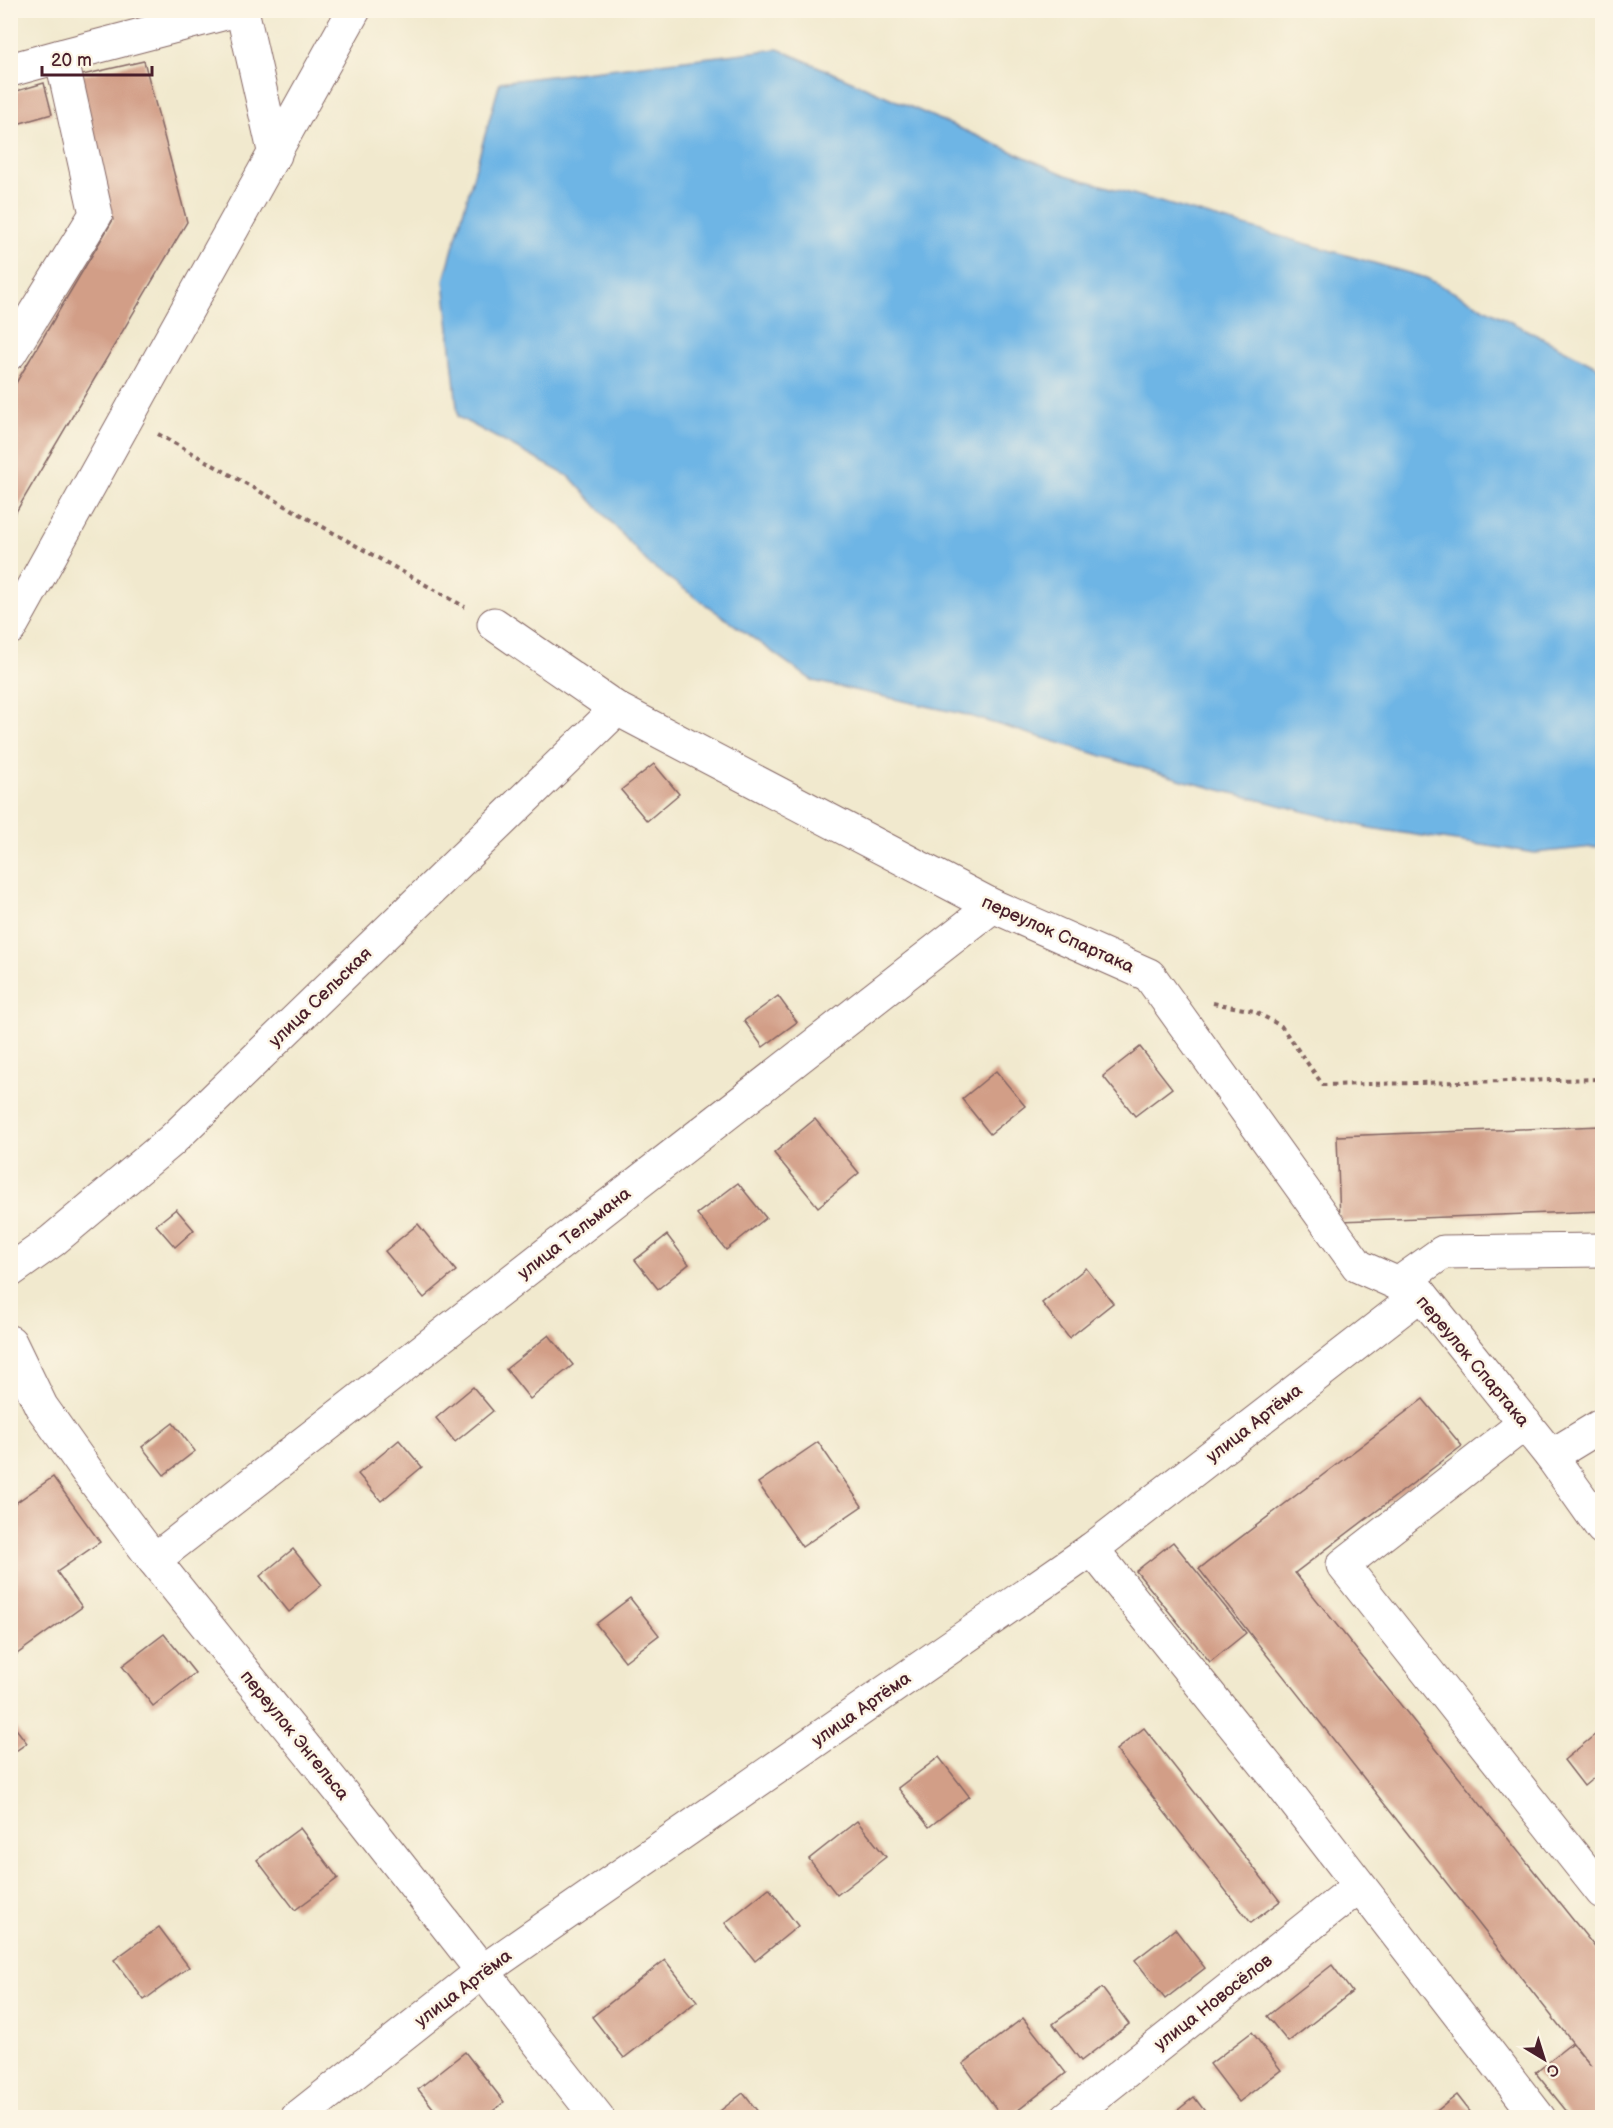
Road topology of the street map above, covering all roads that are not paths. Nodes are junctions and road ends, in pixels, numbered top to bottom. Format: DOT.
graph roads {
  1 [pos="237,10"];
  2 [pos="242,10"];
  3 [pos="354,10"];
  4 [pos="62,56"];
  5 [pos="10,70"];
  6 [pos="275,154"];
  7 [pos="10,354"];
  8 [pos="494,624"];
  9 [pos="10,628"];
  10 [pos="617,709"];
  11 [pos="993,906"];
  12 [pos="1602,1250"];
  13 [pos="10,1271"];
  14 [pos="1409,1289"];
  15 [pos="10,1342"];
  16 [pos="1525,1424"];
  17 [pos="1602,1425"];
  18 [pos="1551,1456"];
  19 [pos="1602,1528"];
  20 [pos="1092,1550"];
  21 [pos="154,1560"];
  22 [pos="1359,1886"];
  23 [pos="1602,1892"];
  24 [pos="483,1971"];
  25 [pos="297,2118"];
  26 [pos="598,2118"];
  27 [pos="1067,2118"];
  28 [pos="1539,2118"];
  1 -- 4 [label="street"];
  2 -- 6 [label="street"];
  3 -- 6 [label="street"];
  4 -- 5 [label="street"];
  4 -- 7 [label="street"];
  6 -- 9 [label="street"];
  8 -- 10 [label="street, переулок Спартака"];
  10 -- 11 [label="street, переулок Спартака"];
  10 -- 13 [label="street, улица Сельская"];
  11 -- 14 [label="street, переулок Спартака"];
  11 -- 21 [label="street, улица Тельмана"];
  12 -- 14 [label="street, улица Артёма"];
  14 -- 16 [label="street, переулок Спартака"];
  14 -- 20 [label="street, улица Артёма"];
  15 -- 21 [label="street, переулок Энгельса"];
  16 -- 18 [label="street, переулок Спартака"];
  16 -- 23 [label="street"];
  17 -- 18 [label="street"];
  18 -- 19 [label="street, переулок Спартака"];
  20 -- 22 [label="street"];
  20 -- 24 [label="street, улица Артёма"];
  21 -- 24 [label="street, переулок Энгельса"];
  22 -- 27 [label="street, улица Новосёлов"];
  22 -- 28 [label="street"];
  24 -- 25 [label="street, улица Артёма"];
  24 -- 26 [label="street, переулок Энгельса"];
}
